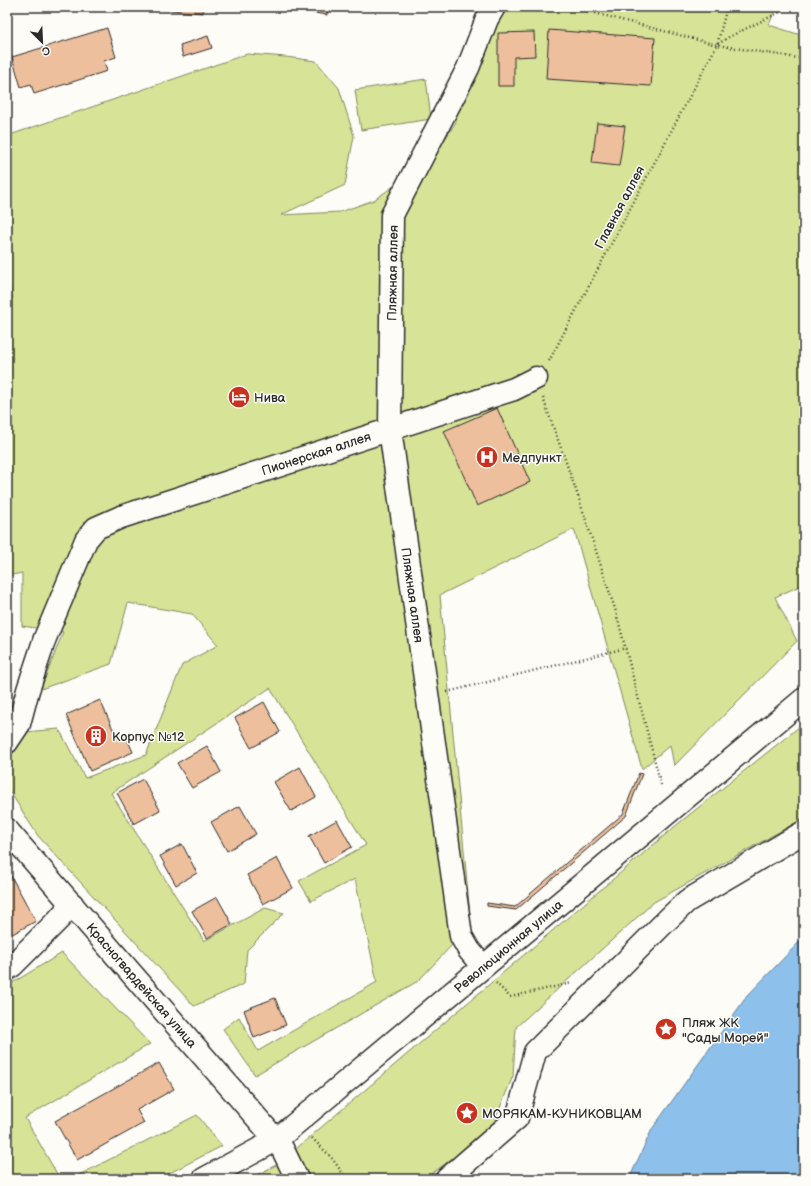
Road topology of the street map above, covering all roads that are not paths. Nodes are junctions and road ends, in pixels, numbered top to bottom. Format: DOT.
graph roads {
  1 [pos="494,7"];
  2 [pos="536,378"];
  3 [pos="390,429"];
  4 [pos="804,699"];
  5 [pos="804,713"];
  6 [pos="7,742"];
  7 [pos="7,830"];
  8 [pos="804,832"];
  9 [pos="72,904"];
  10 [pos="7,969"];
  11 [pos="486,971"];
  12 [pos="279,1144"];
  13 [pos="204,1179"];
  14 [pos="298,1179"];
  15 [pos="447,1179"];
  1 -- 3 [label="street, Пляжная аллея"];
  2 -- 3 [label="street, Пионерская аллея"];
  3 -- 6 [label="street, Пионерская аллея"];
  3 -- 11 [label="street, Пляжная аллея"];
  4 -- 11 [label="street, Революционная улица"];
  5 -- 11 [label="street, Революционная улица"];
  7 -- 9 [label="street, Красногвардейская улица"];
  8 -- 15 [label="street"];
  9 -- 10 [label="street"];
  9 -- 12 [label="street, Красногвардейская улица"];
  11 -- 12 [label="street, Революционная улица"];
  12 -- 13 [label="street, Революционная улица"];
  12 -- 14 [label="street, Красногвардейская улица"];
}
